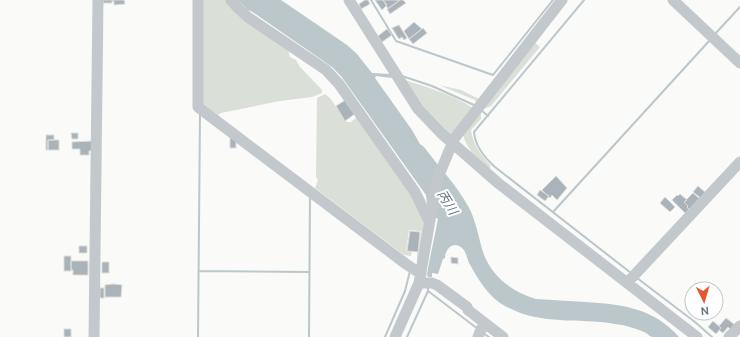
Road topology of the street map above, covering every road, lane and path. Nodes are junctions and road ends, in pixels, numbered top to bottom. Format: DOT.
graph roads {
  1 [pos="98,0"];
  2 [pos="198,0"];
  3 [pos="231,0"];
  4 [pos="349,0"];
  5 [pos="562,0"];
  6 [pos="673,0"];
  7 [pos="740,63"];
  8 [pos="451,145"];
  9 [pos="740,162"];
  10 [pos="430,218"];
  11 [pos="420,276"];
  12 [pos="631,278"];
  13 [pos="740,326"];
  14 [pos="481,330"];
  15 [pos="94,337"];
  16 [pos="395,337"];
  17 [pos="503,337"];
  18 [pos="697,337"];
  19 [pos="729,337"];
  1 -- 15 [label="street"];
  2 -- 11 [label="street"];
  3 -- 10 [label="street"];
  4 -- 8 [label="street"];
  5 -- 8 [label="street"];
  6 -- 7 [label="street"];
  8 -- 10 [label="street"];
  8 -- 12 [label="street"];
  9 -- 12 [label="street"];
  10 -- 11 [label="street"];
  11 -- 14 [label="street"];
  11 -- 16 [label="street"];
  12 -- 18 [label="street"];
  13 -- 19 [label="street"];
  14 -- 17 [label="street"];
}
